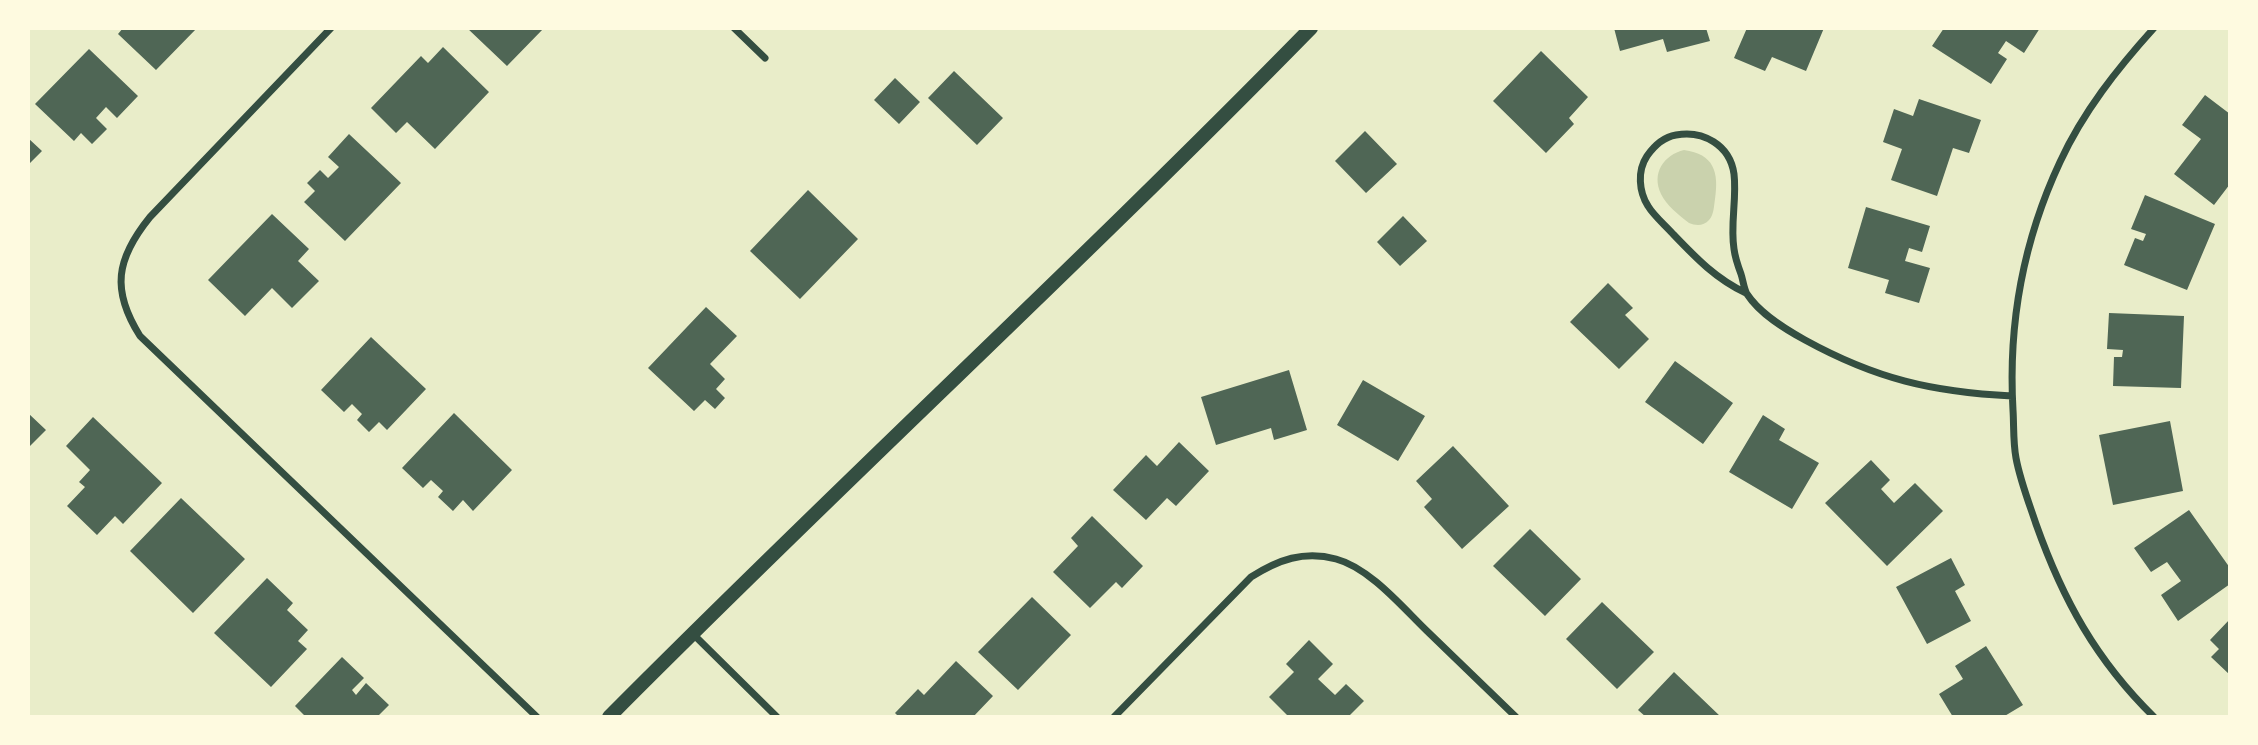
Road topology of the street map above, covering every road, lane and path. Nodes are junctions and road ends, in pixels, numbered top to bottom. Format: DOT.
graph roads {
  1 [pos="331,28"];
  2 [pos="734,28"];
  3 [pos="1311,28"];
  4 [pos="2154,28"];
  5 [pos="765,58"];
  6 [pos="1746,293"];
  7 [pos="2012,396"];
  8 [pos="692,633"];
  9 [pos="537,717"];
  10 [pos="609,717"];
  11 [pos="777,717"];
  12 [pos="1114,717"];
  13 [pos="1516,717"];
  14 [pos="2154,717"];
  1 -- 9 [label="street"];
  2 -- 5 [label="street"];
  3 -- 8 [label="main road"];
  4 -- 7 [label="street"];
  6 -- 6 [label="street"];
  6 -- 7 [label="street"];
  7 -- 14 [label="street"];
  8 -- 10 [label="main road"];
  8 -- 11 [label="street"];
  12 -- 13 [label="street"];
}
